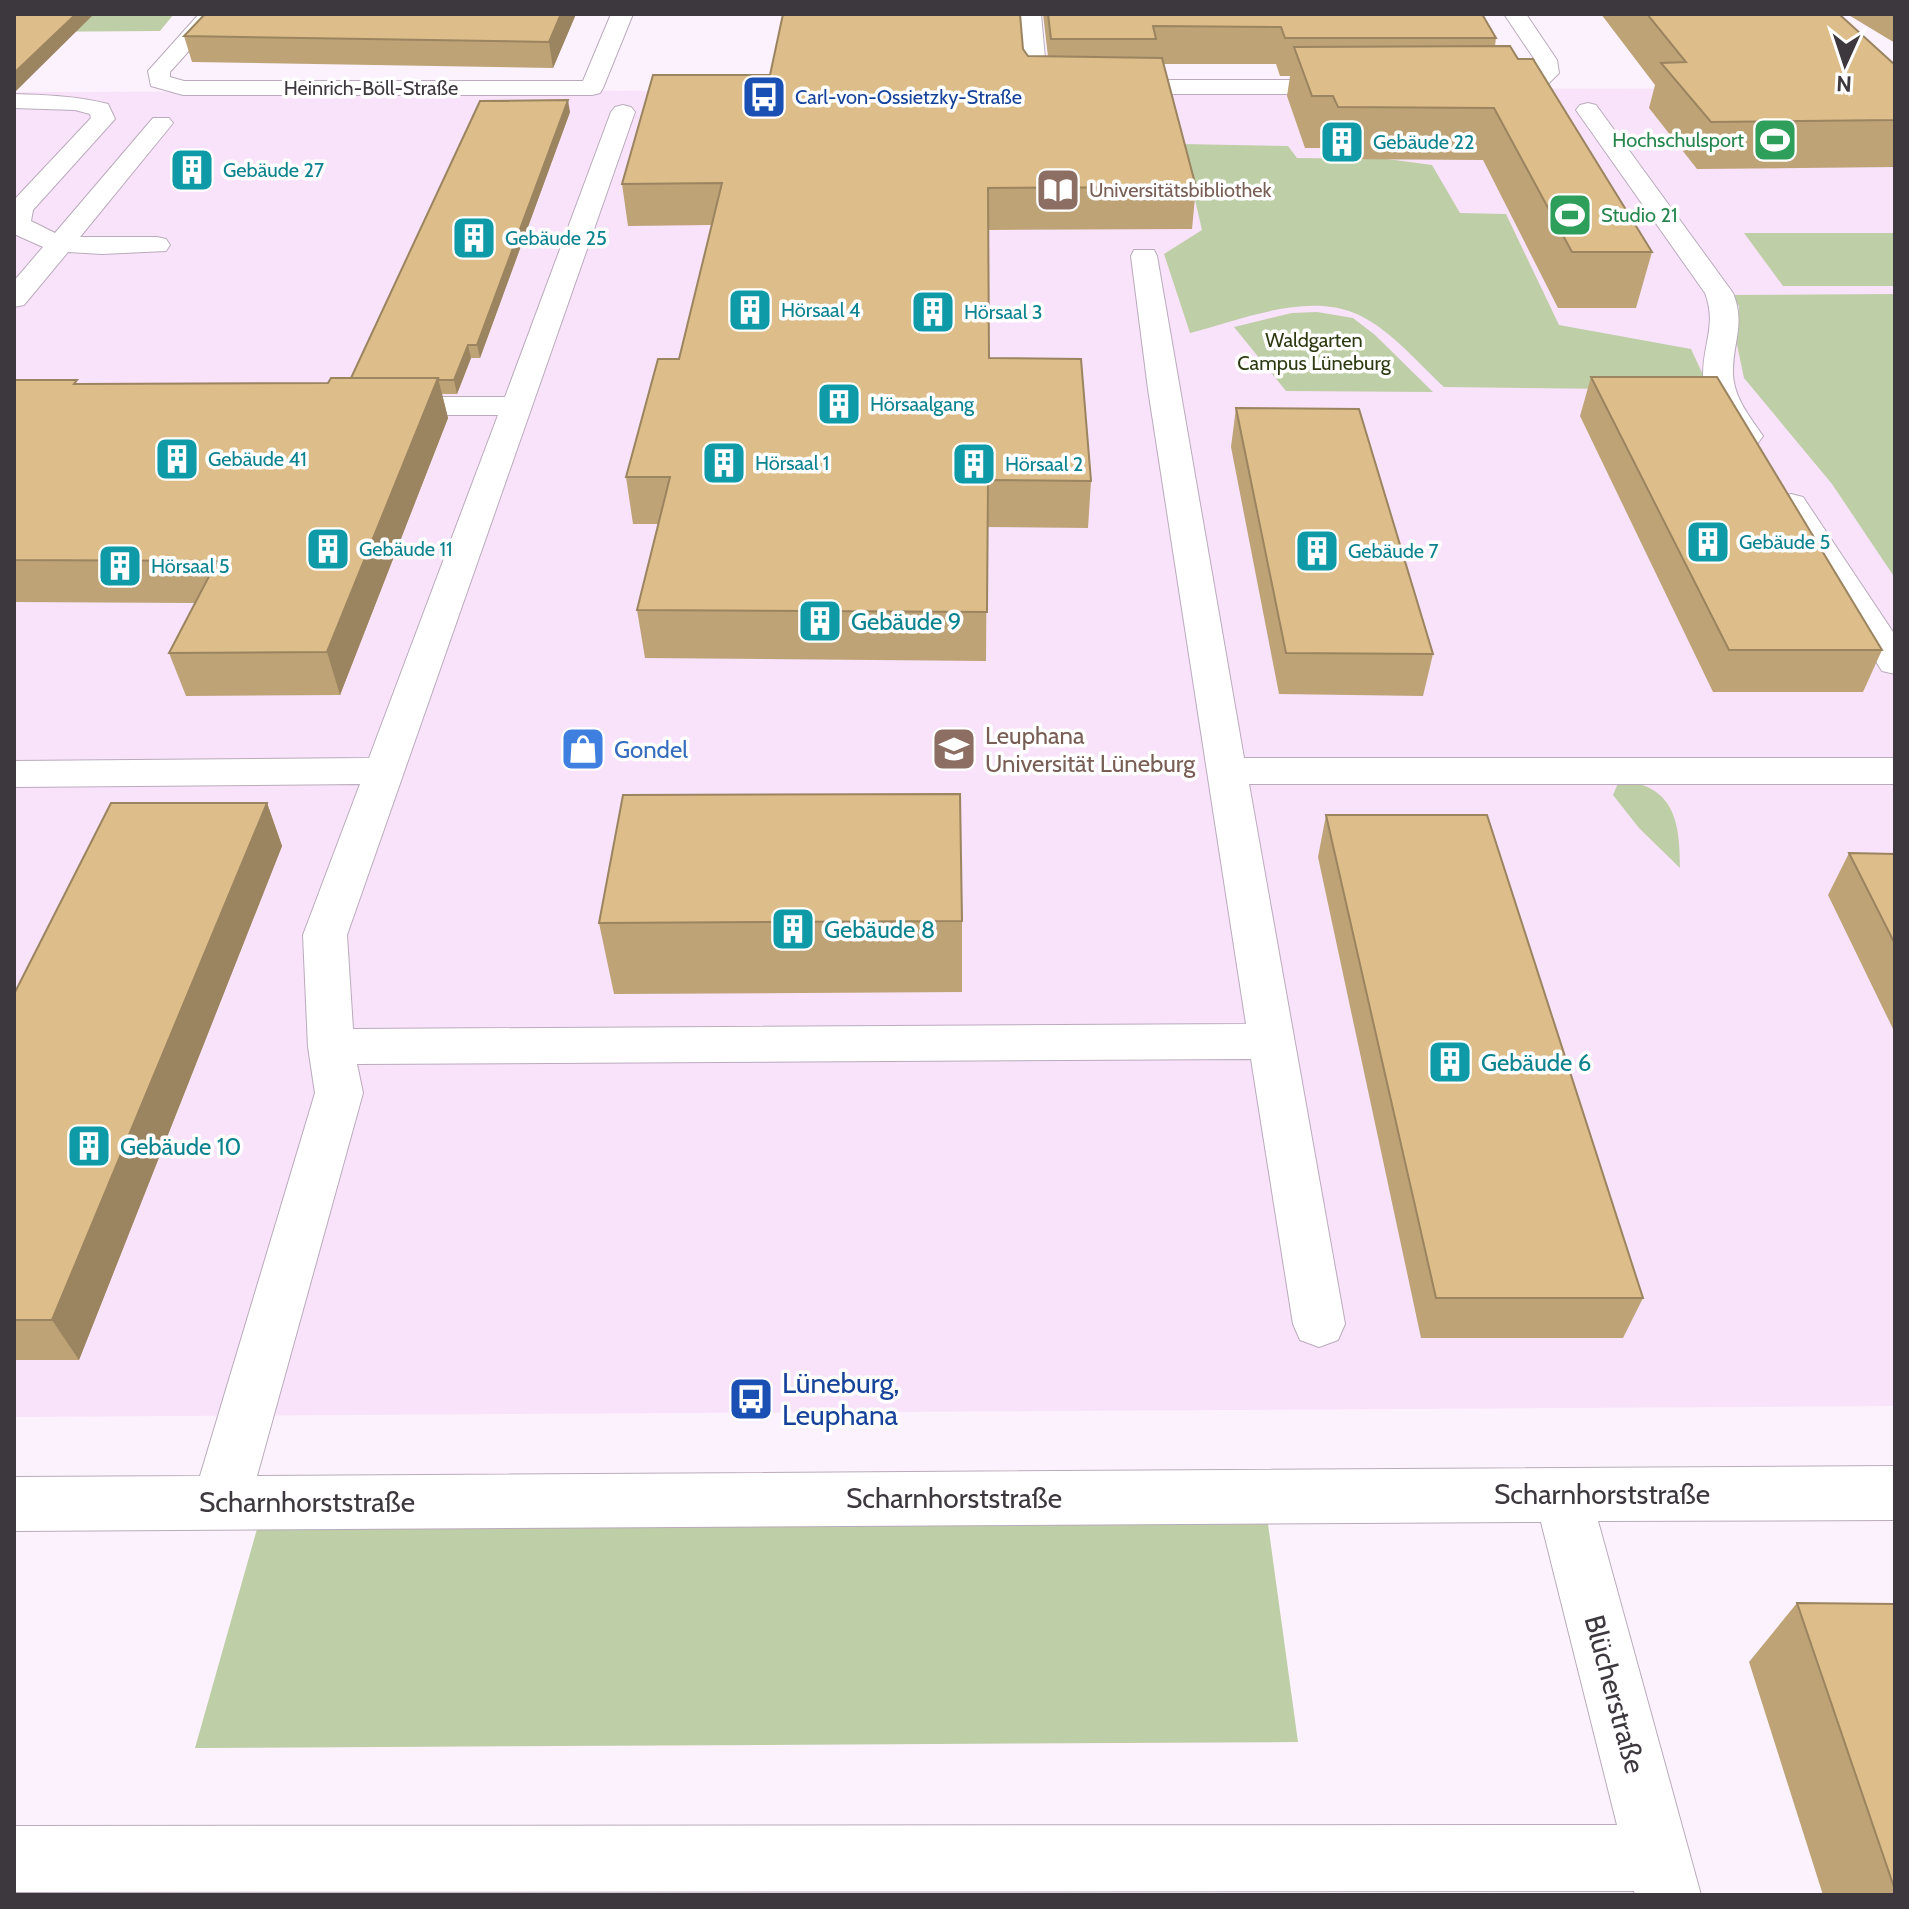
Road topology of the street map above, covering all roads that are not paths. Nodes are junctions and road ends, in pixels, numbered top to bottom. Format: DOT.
graph roads {
  1 [pos="211,14"];
  2 [pos="622,14"];
  3 [pos="1030,14"];
  4 [pos="1515,14"];
  5 [pos="159,81"];
  6 [pos="1468,86"];
  7 [pos="1374,87"];
  8 [pos="14,101"];
  9 [pos="100,109"];
  10 [pos="1588,110"];
  11 [pos="623,112"];
  12 [pos="161,123"];
  13 [pos="60,243"];
  14 [pos="157,245"];
  15 [pos="1144,256"];
  16 [pos="14,299"];
  17 [pos="364,406"];
  18 [pos="517,406"];
  19 [pos="1895,663"];
  20 [pos="384,771"];
  21 [pos="1226,771"];
  22 [pos="1895,771"];
  23 [pos="14,774"];
  24 [pos="1272,1041"];
  25 [pos="331,1047"];
  26 [pos="1319,1324"];
  27 [pos="1562,1493"];
  28 [pos="1895,1493"];
  29 [pos="221,1502"];
  30 [pos="14,1504"];
  31 [pos="14,1859"];
  32 [pos="1663,1876"];
  1 -- 5 [label="street"];
  2 -- 5 [label="street, Heinrich-Böll-Straße"];
  3 -- 7 [label="street"];
  4 -- 6 [label="street"];
  5 -- 9 [label="street"];
  8 -- 9 [label="street"];
  9 -- 13 [label="street"];
  10 -- 19 [label="street"];
  11 -- 18 [label="street"];
  12 -- 13 [label="street"];
  13 -- 14 [label="street"];
  13 -- 16 [label="street"];
  15 -- 21 [label="street"];
  17 -- 18 [label="street"];
  18 -- 20 [label="street"];
  20 -- 23 [label="street"];
  20 -- 25 [label="street"];
  21 -- 22 [label="street"];
  21 -- 24 [label="street"];
  24 -- 25 [label="street"];
  24 -- 26 [label="street"];
  25 -- 29 [label="street"];
  27 -- 28 [label="street, Scharnhorststraße"];
  27 -- 29 [label="street, Scharnhorststraße"];
  27 -- 32 [label="street, Blücherstraße"];
  29 -- 30 [label="street, Scharnhorststraße"];
  31 -- 32 [label="street"];
}
